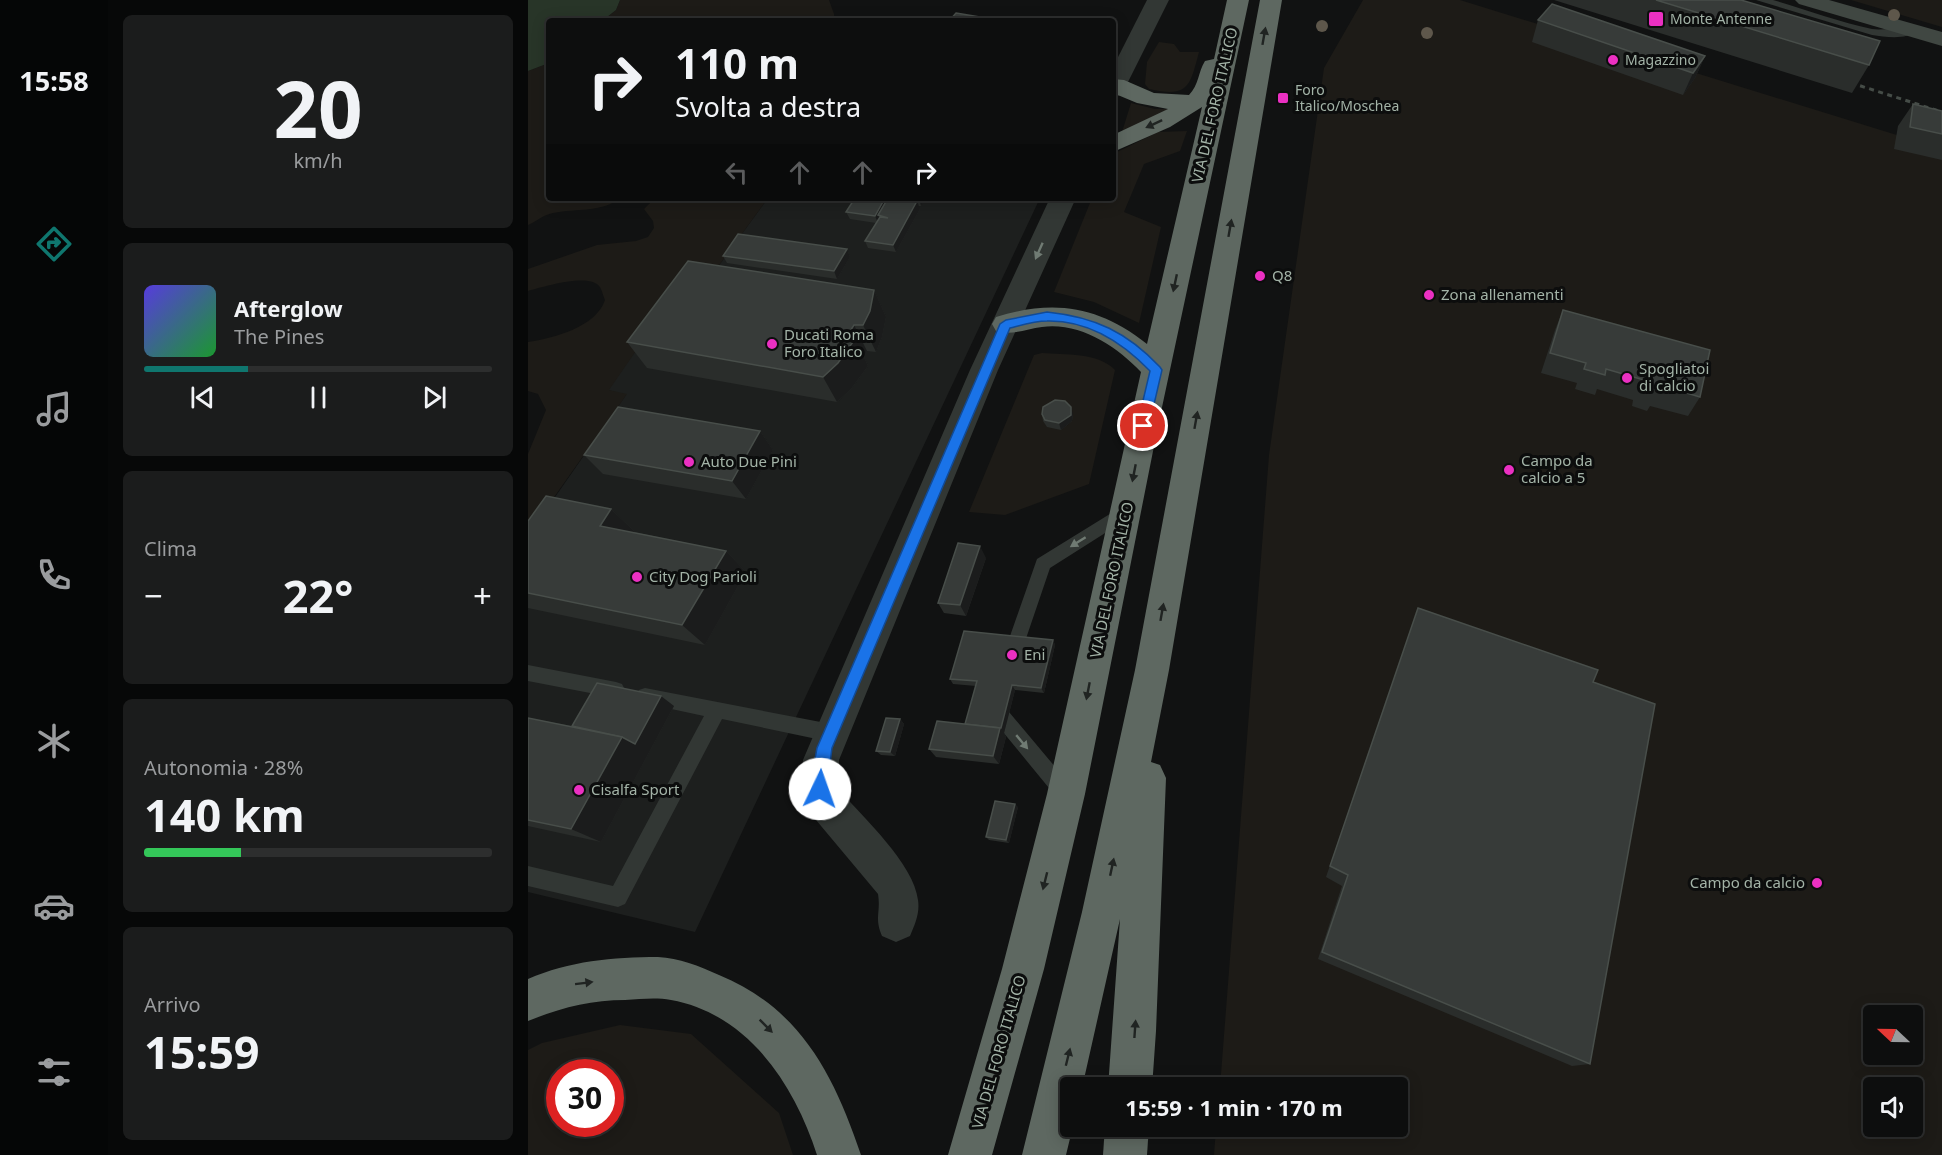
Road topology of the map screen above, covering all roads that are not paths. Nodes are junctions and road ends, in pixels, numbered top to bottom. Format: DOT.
graph roads {
  1 [pos="1158,0"];
  2 [pos="1238,0"];
  3 [pos="1271,0"];
  4 [pos="1761,0"];
  5 [pos="1806,0"];
  6 [pos="1912,31"];
  7 [pos="1231,32"];
  8 [pos="1942,39"];
  9 [pos="1116,84"];
  10 [pos="1116,89"];
  11 [pos="1194,102"];
  12 [pos="1116,143"];
  13 [pos="1062,201"];
  14 [pos="1006,324"];
  15 [pos="1156,370"];
  16 [pos="1127,510"];
  17 [pos="1152,670"];
  18 [pos="528,673"];
  19 [pos="717,710"];
  20 [pos="831,732"];
  21 [pos="1066,794"];
  22 [pos="528,876"];
  23 [pos="896,922"];
  24 [pos="528,1000"];
  25 [pos="1131,1077"];
  26 [pos="1126,1137"];
  27 [pos="839,1155"];
  28 [pos="969,1155"];
  29 [pos="1044,1155"];
  30 [pos="1125,1155"];
  1 -- 9 [label="street"];
  2 -- 7 [label="highway, VIA DEL FORO ITALICO"];
  17 -- 3 [label="highway, one-way"];
  4 -- 6 [label="lane"];
  5 -- 6 [label="street"];
  6 -- 8 [label="street"];
  7 -- 11 [label="highway"];
  7 -- 15 [label="highway, VIA DEL FORO ITALICO, one-way"];
  10 -- 11 [label="highway"];
  11 -- 12 [label="highway, one-way"];
  13 -- 14 [label="street, one-way"];
  14 -- 15 [label="highway"];
  14 -- 20 [label="street"];
  15 -- 16 [label="highway, VIA DEL FORO ITALICO, one-way"];
  16 -- 21 [label="highway, VIA DEL FORO ITALICO, one-way"];
  16 -- 21 [label="lane, one-way"];
  25 -- 17 [label="highway, one-way"];
  29 -- 17 [label="highway, one-way"];
  18 -- 19 [label="lane"];
  19 -- 20 [label="lane"];
  19 -- 22 [label="lane"];
  20 -- 23 [label="street"];
  21 -- 28 [label="highway, VIA DEL FORO ITALICO, one-way"];
  24 -- 27 [label="highway, one-way"];
  26 -- 30 [label="highway"];
}
